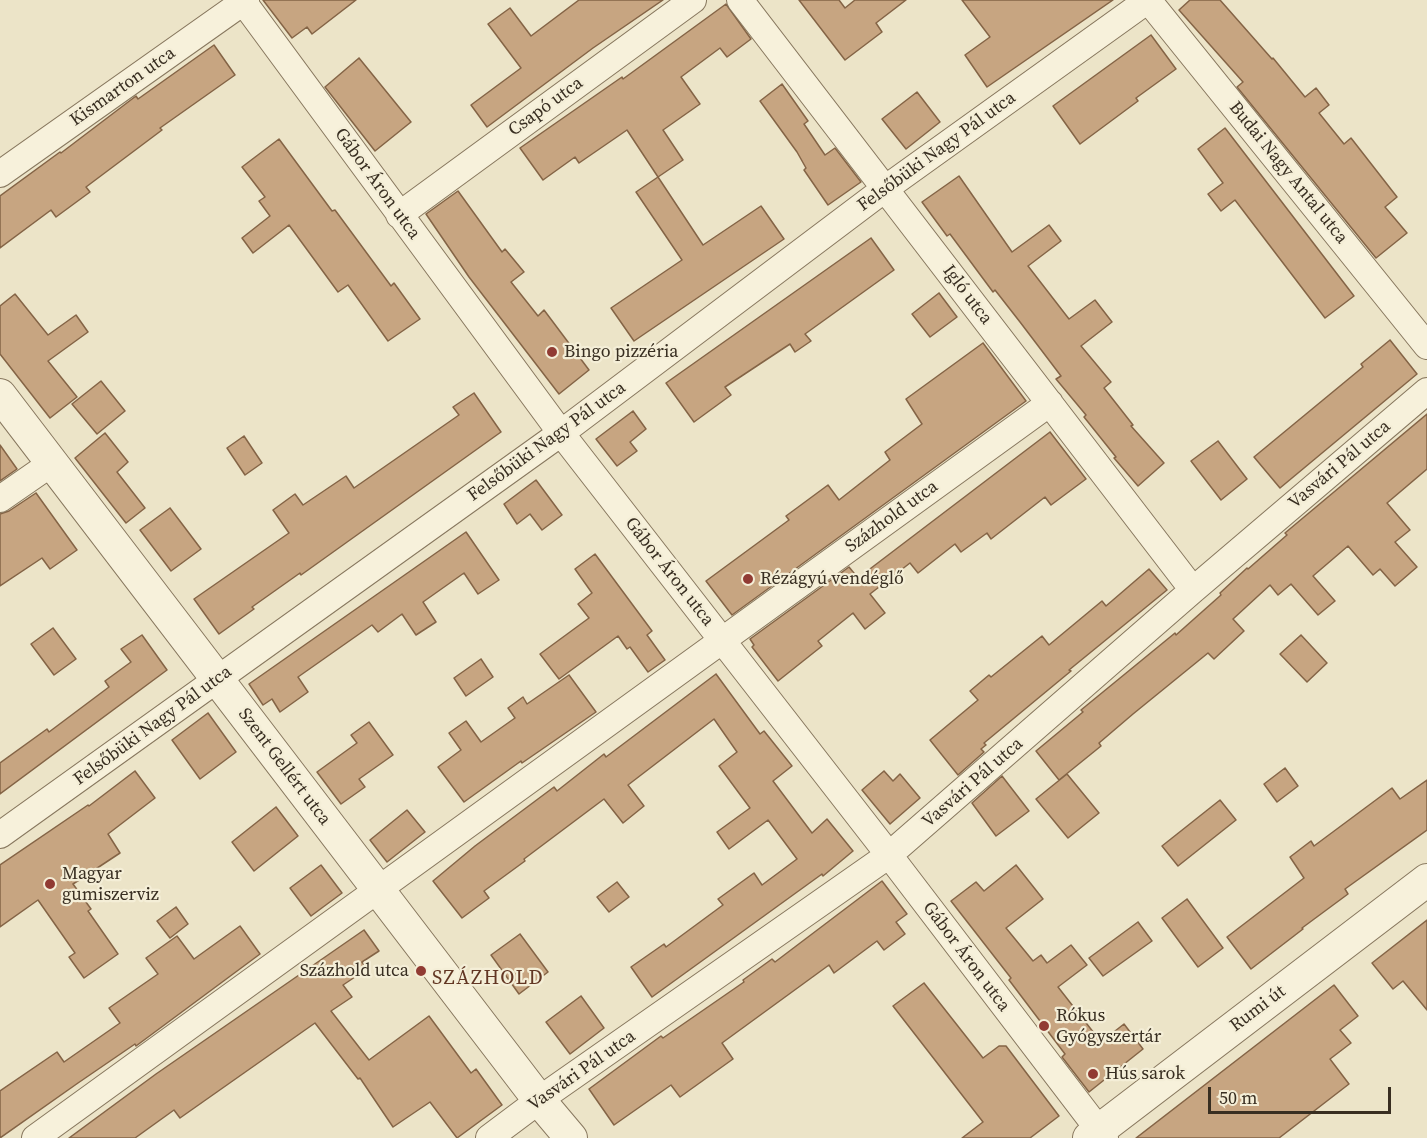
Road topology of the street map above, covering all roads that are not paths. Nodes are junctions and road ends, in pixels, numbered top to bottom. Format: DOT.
graph roads {
  1 [pos="693,0"];
  2 [pos="740,0"];
  3 [pos="1148,0"];
  4 [pos="244,1"];
  5 [pos="0,174"];
  6 [pos="886,188"];
  7 [pos="399,215"];
  8 [pos="1427,346"];
  9 [pos="1427,390"];
  10 [pos="0,395"];
  11 [pos="1050,403"];
  12 [pos="561,433"];
  13 [pos="52,464"];
  14 [pos="0,500"];
  15 [pos="1193,590"];
  16 [pos="722,641"];
  17 [pos="217,679"];
  18 [pos="0,835"];
  19 [pos="889,855"];
  20 [pos="1424,888"];
  21 [pos="378,889"];
  22 [pos="539,1100"];
  23 [pos="1097,1136"];
  24 [pos="35,1138"];
  25 [pos="489,1138"];
  26 [pos="571,1138"];
  1 -- 7 [label="street, Csapó utca"];
  2 -- 6 [label="street, Igló utca"];
  3 -- 6 [label="street, Felsőbüki Nagy Pál utca"];
  3 -- 8 [label="street, Budai Nagy Antal utca"];
  4 -- 5 [label="street, Kismarton utca"];
  4 -- 7 [label="street, Gábor Áron utca"];
  6 -- 11 [label="street, Igló utca"];
  6 -- 12 [label="street, Felsőbüki Nagy Pál utca"];
  7 -- 12 [label="street, Gábor Áron utca"];
  9 -- 15 [label="street, Vasvári Pál utca"];
  10 -- 13 [label="street, Szent Gellért utca"];
  11 -- 15 [label="street, Igló utca"];
  11 -- 16 [label="street, Százhold utca"];
  12 -- 16 [label="street, Gábor Áron utca"];
  12 -- 17 [label="street, Felsőbüki Nagy Pál utca"];
  13 -- 14 [label="street"];
  13 -- 17 [label="street, Szent Gellért utca"];
  15 -- 19 [label="street, Vasvári Pál utca"];
  16 -- 19 [label="street, Gábor Áron utca"];
  16 -- 21 [label="street, Százhold utca"];
  17 -- 18 [label="street, Felsőbüki Nagy Pál utca"];
  17 -- 21 [label="street, Szent Gellért utca"];
  19 -- 22 [label="street, Vasvári Pál utca"];
  19 -- 23 [label="street, Gábor Áron utca"];
  20 -- 23 [label="street, Rumi út"];
  21 -- 22 [label="street, Szent Gellért utca"];
  21 -- 24 [label="street, Százhold utca"];
  22 -- 25 [label="street, Vasvári Pál utca"];
  22 -- 26 [label="street, Szent Gellért utca"];
}
